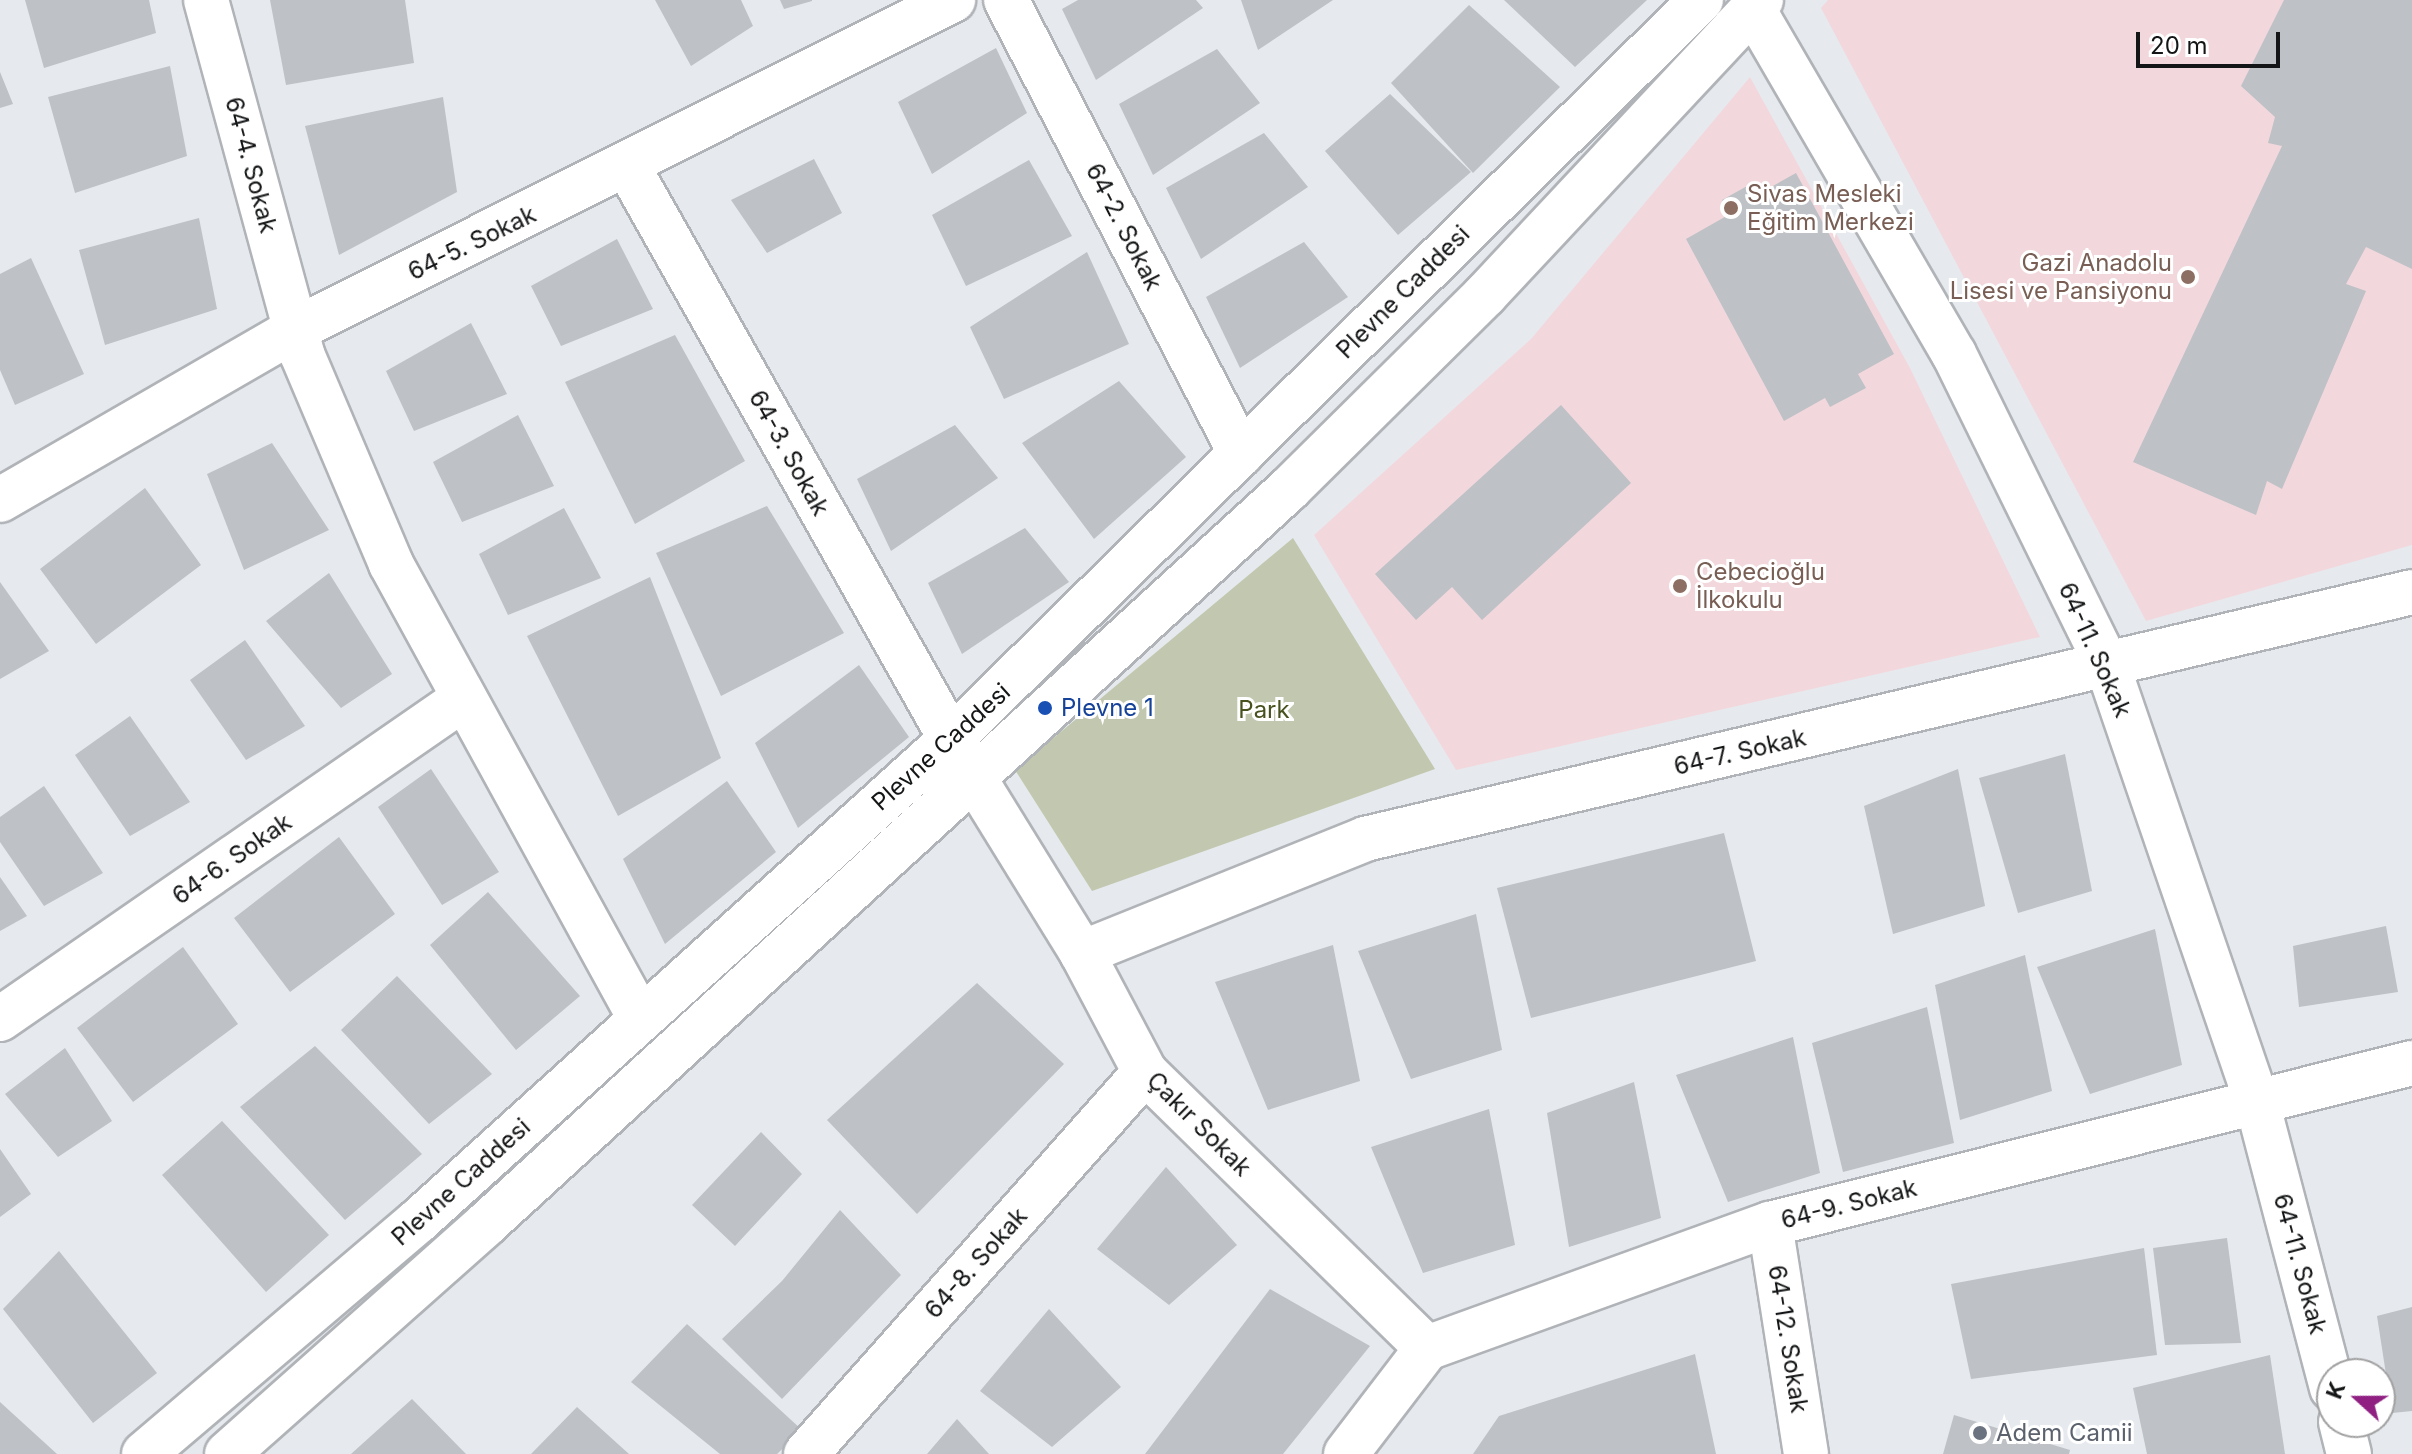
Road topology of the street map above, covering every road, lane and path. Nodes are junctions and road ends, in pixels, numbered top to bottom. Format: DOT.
graph roads {
  1 [pos="206,0"];
  2 [pos="953,0"];
  3 [pos="1006,0"];
  4 [pos="1701,0"];
  5 [pos="1757,4"];
  6 [pos="628,167"];
  7 [pos="296,329"];
  8 [pos="1241,454"];
  9 [pos="0,500"];
  10 [pos="2412,592"];
  11 [pos="2108,667"];
  12 [pos="463,699"];
  13 [pos="951,739"];
  14 [pos="974,778"];
  15 [pos="1082,953"];
  16 [pos="640,1018"];
  17 [pos="0,1019"];
  18 [pos="2412,1063"];
  19 [pos="1145,1072"];
  20 [pos="2257,1102"];
  21 [pos="1770,1224"];
  22 [pos="1427,1348"];
  23 [pos="2324,1358"];
  24 [pos="144,1454"];
  25 [pos="227,1454"];
  26 [pos="806,1454"];
  27 [pos="1346,1454"];
  28 [pos="1806,1454"];
  1 -- 7 [label="street, 64-4. Sokak"];
  2 -- 6 [label="street, 64-5. Sokak"];
  3 -- 8 [label="street, 64-2. Sokak"];
  4 -- 8 [label="street, Plevne Caddesi"];
  5 -- 11 [label="street, 64-11. Sokak"];
  5 -- 14 [label="street, Plevne Caddesi"];
  6 -- 7 [label="street, 64-5. Sokak"];
  6 -- 13 [label="street, 64-3. Sokak"];
  7 -- 9 [label="street, 64-5. Sokak"];
  7 -- 12 [label="street, 64-4. Sokak"];
  8 -- 13 [label="street, Plevne Caddesi"];
  10 -- 11 [label="street, 64-7. Sokak"];
  11 -- 15 [label="street, 64-7. Sokak"];
  11 -- 20 [label="street, 64-11. Sokak"];
  12 -- 16 [label="street, 64-4. Sokak"];
  12 -- 17 [label="street, 64-6. Sokak"];
  13 -- 16 [label="street, Plevne Caddesi"];
  14 -- 15 [label="street, Çakır Sokak"];
  14 -- 25 [label="street, Plevne Caddesi"];
  15 -- 19 [label="street, Çakır Sokak"];
  16 -- 24 [label="street, Plevne Caddesi"];
  18 -- 20 [label="street, 64-9. Sokak"];
  19 -- 22 [label="street, Çakır Sokak"];
  19 -- 26 [label="street, 64-8. Sokak"];
  20 -- 21 [label="street, 64-9. Sokak"];
  20 -- 23 [label="street, 64-11. Sokak"];
  21 -- 22 [label="street, 64-9. Sokak"];
  21 -- 28 [label="street, 64-12. Sokak"];
  22 -- 27 [label="street"];
}
